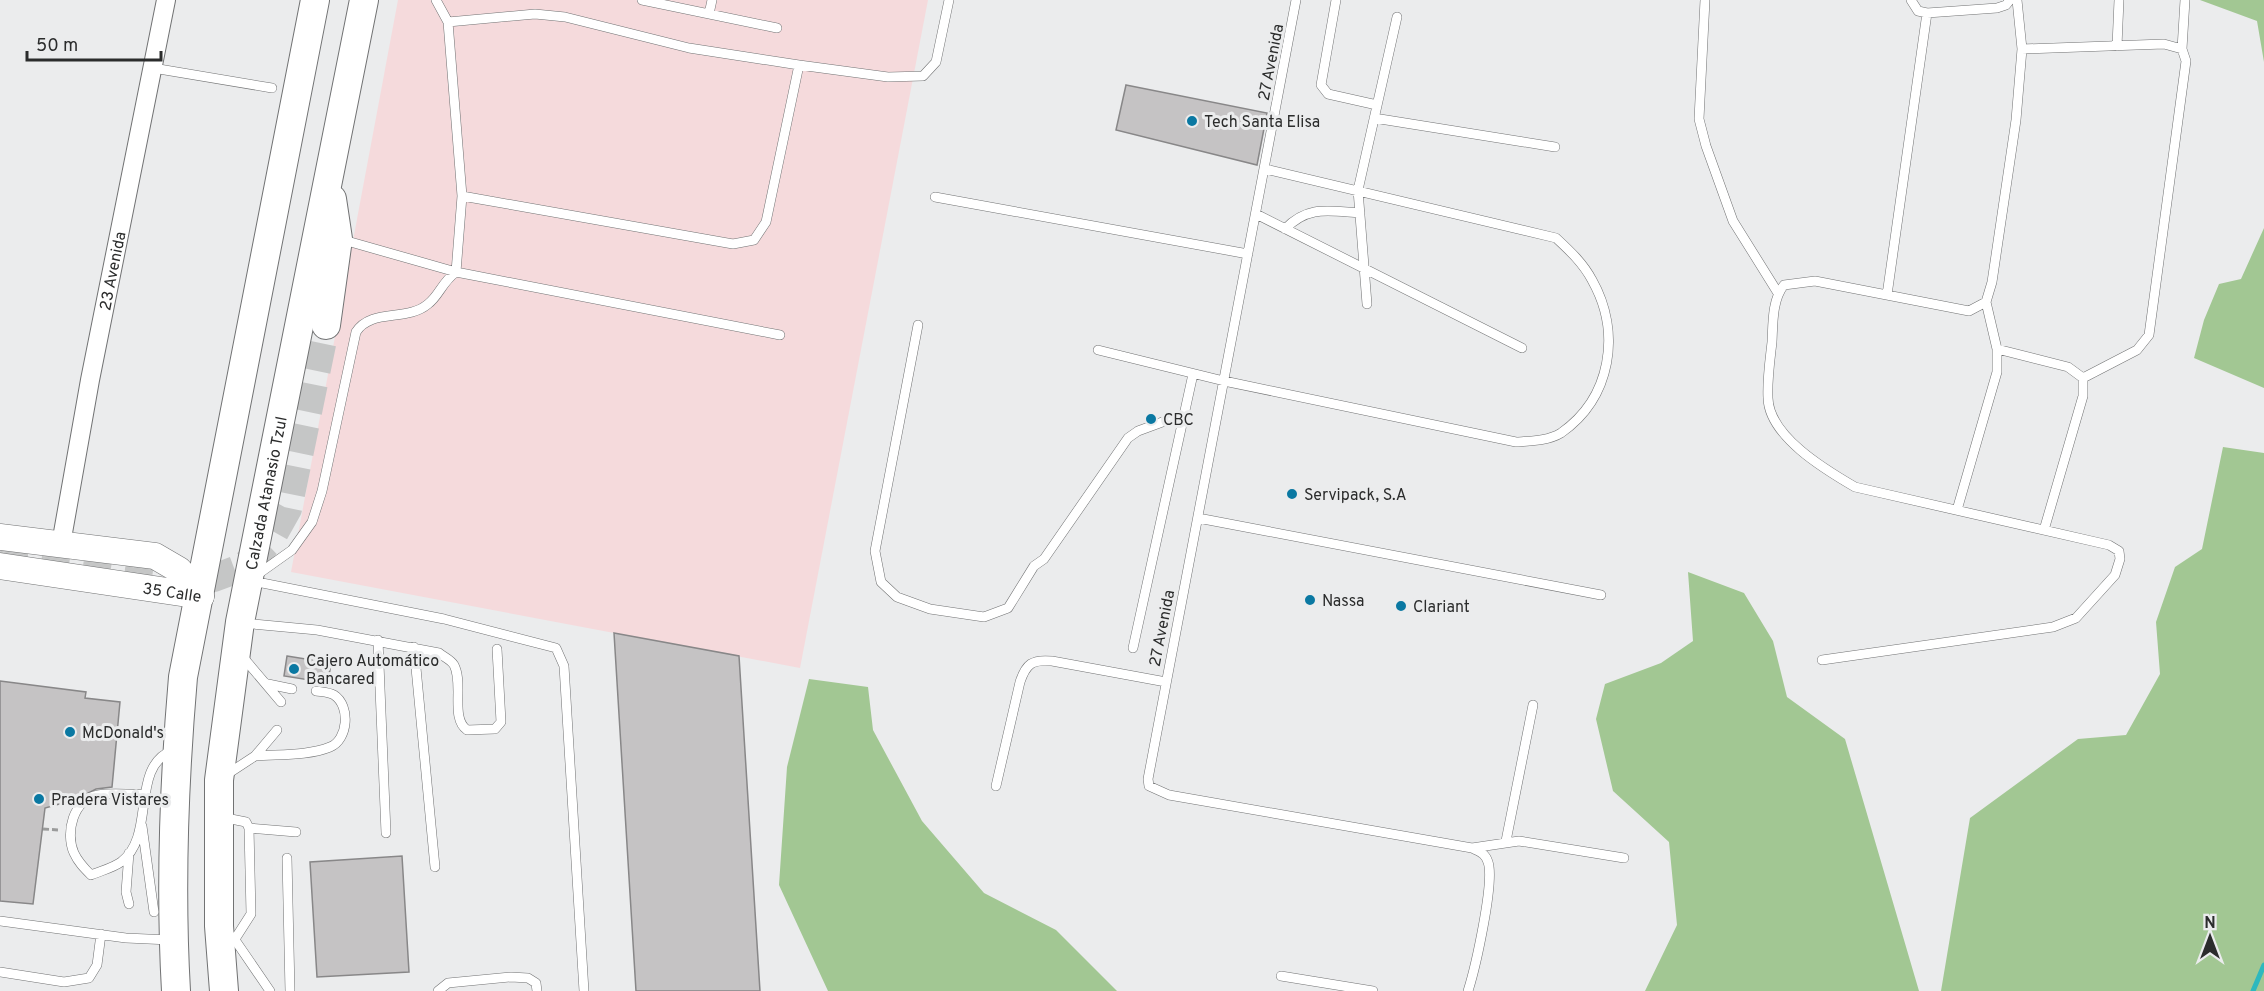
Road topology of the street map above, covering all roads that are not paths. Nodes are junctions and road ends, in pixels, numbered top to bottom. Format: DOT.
graph roads {
  1 [pos="166,0"];
  2 [pos="315,0"];
  3 [pos="364,0"];
  4 [pos="381,0"];
  5 [pos="436,0"];
  6 [pos="642,0"];
  7 [pos="712,0"];
  8 [pos="949,0"];
  9 [pos="1296,0"];
  10 [pos="1336,0"];
  11 [pos="1705,0"];
  12 [pos="1911,0"];
  13 [pos="2010,0"];
  14 [pos="2017,0"];
  15 [pos="2119,0"];
  16 [pos="2185,0"];
  17 [pos="709,14"];
  18 [pos="1927,14"];
  19 [pos="1397,17"];
  20 [pos="448,22"];
  21 [pos="777,28"];
  22 [pos="2117,46"];
  23 [pos="355,48"];
  24 [pos="2022,49"];
  25 [pos="2182,49"];
  26 [pos="799,65"];
  27 [pos="153,68"];
  28 [pos="272,88"];
  29 [pos="1377,105"];
  30 [pos="1374,118"];
  31 [pos="1555,147"];
  32 [pos="1264,169"];
  33 [pos="329,178"];
  34 [pos="1358,190"];
  35 [pos="462,196"];
  36 [pos="935,197"];
  37 [pos="1360,213"];
  38 [pos="1256,214"];
  39 [pos="1285,229"];
  40 [pos="338,239"];
  41 [pos="1248,254"];
  42 [pos="1364,268"];
  43 [pos="456,272"];
  44 [pos="1778,293"];
  45 [pos="1887,295"];
  46 [pos="1986,302"];
  47 [pos="1367,304"];
  48 [pos="326,325"];
  49 [pos="918,325"];
  50 [pos="780,335"];
  51 [pos="1522,348"];
  52 [pos="1998,349"];
  53 [pos="1098,350"];
  54 [pos="1192,374"];
  55 [pos="2083,378"];
  56 [pos="1224,381"];
  57 [pos="1185,414"];
  58 [pos="1958,510"];
  59 [pos="1198,518"];
  60 [pos="2044,530"];
  61 [pos="0,537"];
  62 [pos="61,544"];
  63 [pos="0,566"];
  64 [pos="249,580"];
  65 [pos="1601,595"];
  66 [pos="201,596"];
  67 [pos="240,622"];
  68 [pos="378,640"];
  69 [pos="414,647"];
  70 [pos="1133,648"];
  71 [pos="497,649"];
  72 [pos="237,651"];
  73 [pos="1822,660"];
  74 [pos="1166,682"];
  75 [pos="268,684"];
  76 [pos="292,689"];
  77 [pos="316,691"];
  78 [pos="281,702"];
  79 [pos="1533,705"];
  80 [pos="277,730"];
  81 [pos="177,748"];
  82 [pos="255,756"];
  83 [pos="219,780"];
  84 [pos="996,786"];
  85 [pos="145,794"];
  86 [pos="219,817"];
  87 [pos="142,824"];
  88 [pos="249,828"];
  89 [pos="296,832"];
  90 [pos="386,834"];
  91 [pos="1506,842"];
  92 [pos="1472,848"];
  93 [pos="129,853"];
  94 [pos="287,858"];
  95 [pos="1624,858"];
  96 [pos="435,867"];
  97 [pos="129,904"];
  98 [pos="154,912"];
  99 [pos="0,921"];
  100 [pos="227,932"];
  101 [pos="101,934"];
  102 [pos="173,940"];
  103 [pos="0,972"];
  104 [pos="1281,976"];
  105 [pos="176,991"];
  106 [pos="224,991"];
  107 [pos="270,991"];
  108 [pos="290,991"];
  109 [pos="438,991"];
  110 [pos="537,991"];
  111 [pos="585,991"];
  112 [pos="1373,991"];
  113 [pos="1468,991"];
  1 -- 27 [label="street, 23 Avenida"];
  2 -- 66 [label="main road"];
  3 -- 23 [label="main road, Calzada Atanasio Tzul"];
  4 -- 23 [label="main road"];
  5 -- 20 [label="lane"];
  6 -- 17 [label="lane"];
  7 -- 17 [label="lane"];
  8 -- 26 [label="lane"];
  9 -- 32 [label="lane, 27 Avenida"];
  10 -- 29 [label="lane"];
  11 -- 44 [label="lane"];
  12 -- 18 [label="lane"];
  13 -- 18 [label="lane"];
  14 -- 24 [label="lane"];
  15 -- 22 [label="lane"];
  16 -- 25 [label="lane"];
  17 -- 21 [label="lane"];
  18 -- 45 [label="lane"];
  19 -- 29 [label="lane"];
  20 -- 26 [label="lane"];
  20 -- 35 [label="lane"];
  22 -- 24 [label="lane"];
  22 -- 25 [label="lane"];
  23 -- 33 [label="main road, Calzada Atanasio Tzul"];
  24 -- 46 [label="lane"];
  25 -- 55 [label="lane"];
  26 -- 35 [label="lane"];
  27 -- 28 [label="lane"];
  27 -- 62 [label="street, 23 Avenida"];
  29 -- 30 [label="lane"];
  30 -- 31 [label="lane"];
  30 -- 34 [label="lane"];
  32 -- 34 [label="lane"];
  32 -- 38 [label="lane, 27 Avenida"];
  33 -- 40 [label="main road"];
  33 -- 64 [label="main road, Calzada Atanasio Tzul"];
  34 -- 37 [label="lane"];
  34 -- 56 [label="lane"];
  35 -- 43 [label="lane"];
  36 -- 41 [label="lane"];
  37 -- 39 [label="lane"];
  37 -- 42 [label="lane"];
  38 -- 39 [label="lane"];
  38 -- 41 [label="lane, 27 Avenida"];
  39 -- 42 [label="lane"];
  40 -- 43 [label="lane"];
  40 -- 48 [label="main road"];
  41 -- 56 [label="lane, 27 Avenida"];
  42 -- 47 [label="lane"];
  42 -- 51 [label="lane"];
  43 -- 50 [label="lane"];
  43 -- 64 [label="lane"];
  44 -- 45 [label="lane"];
  44 -- 58 [label="lane"];
  45 -- 46 [label="lane"];
  46 -- 52 [label="lane"];
  49 -- 57 [label="lane"];
  52 -- 55 [label="lane"];
  52 -- 58 [label="lane"];
  53 -- 54 [label="lane"];
  54 -- 56 [label="lane"];
  54 -- 57 [label="lane"];
  55 -- 60 [label="lane"];
  56 -- 59 [label="lane, 27 Avenida"];
  57 -- 70 [label="lane"];
  58 -- 60 [label="lane"];
  59 -- 65 [label="lane"];
  59 -- 74 [label="lane, 27 Avenida"];
  60 -- 73 [label="lane"];
  61 -- 62 [label="street, 35 Calle"];
  62 -- 66 [label="street, 35 Calle"];
  63 -- 66 [label="street, 35 Calle"];
  64 -- 67 [label="main road, Calzada Atanasio Tzul"];
  64 -- 111 [label="lane"];
  66 -- 81 [label="main road"];
  67 -- 68 [label="lane"];
  67 -- 72 [label="main road, Calzada Atanasio Tzul"];
  68 -- 69 [label="lane"];
  68 -- 90 [label="lane"];
  69 -- 71 [label="lane"];
  69 -- 96 [label="lane"];
  72 -- 75 [label="lane"];
  72 -- 83 [label="main road, Calzada Atanasio Tzul"];
  74 -- 84 [label="lane"];
  74 -- 92 [label="lane, 27 Avenida"];
  75 -- 76 [label="lane"];
  75 -- 78 [label="lane"];
  77 -- 82 [label="lane"];
  79 -- 91 [label="lane"];
  80 -- 82 [label="lane"];
  81 -- 85 [label="lane"];
  81 -- 102 [label="main road"];
  82 -- 83 [label="lane"];
  83 -- 86 [label="main road, Calzada Atanasio Tzul"];
  85 -- 87 [label="lane"];
  85 -- 93 [label="lane"];
  86 -- 88 [label="lane"];
  86 -- 100 [label="main road, Calzada Atanasio Tzul"];
  87 -- 93 [label="lane"];
  87 -- 98 [label="lane"];
  88 -- 89 [label="lane"];
  88 -- 100 [label="lane"];
  91 -- 92 [label="lane"];
  91 -- 95 [label="lane"];
  92 -- 113 [label="lane"];
  93 -- 97 [label="lane"];
  94 -- 108 [label="lane"];
  99 -- 101 [label="lane"];
  100 -- 106 [label="main road, Calzada Atanasio Tzul"];
  100 -- 107 [label="lane"];
  101 -- 102 [label="lane"];
  101 -- 103 [label="lane"];
  102 -- 105 [label="main road"];
  104 -- 112 [label="lane"];
  109 -- 110 [label="lane"];
}
